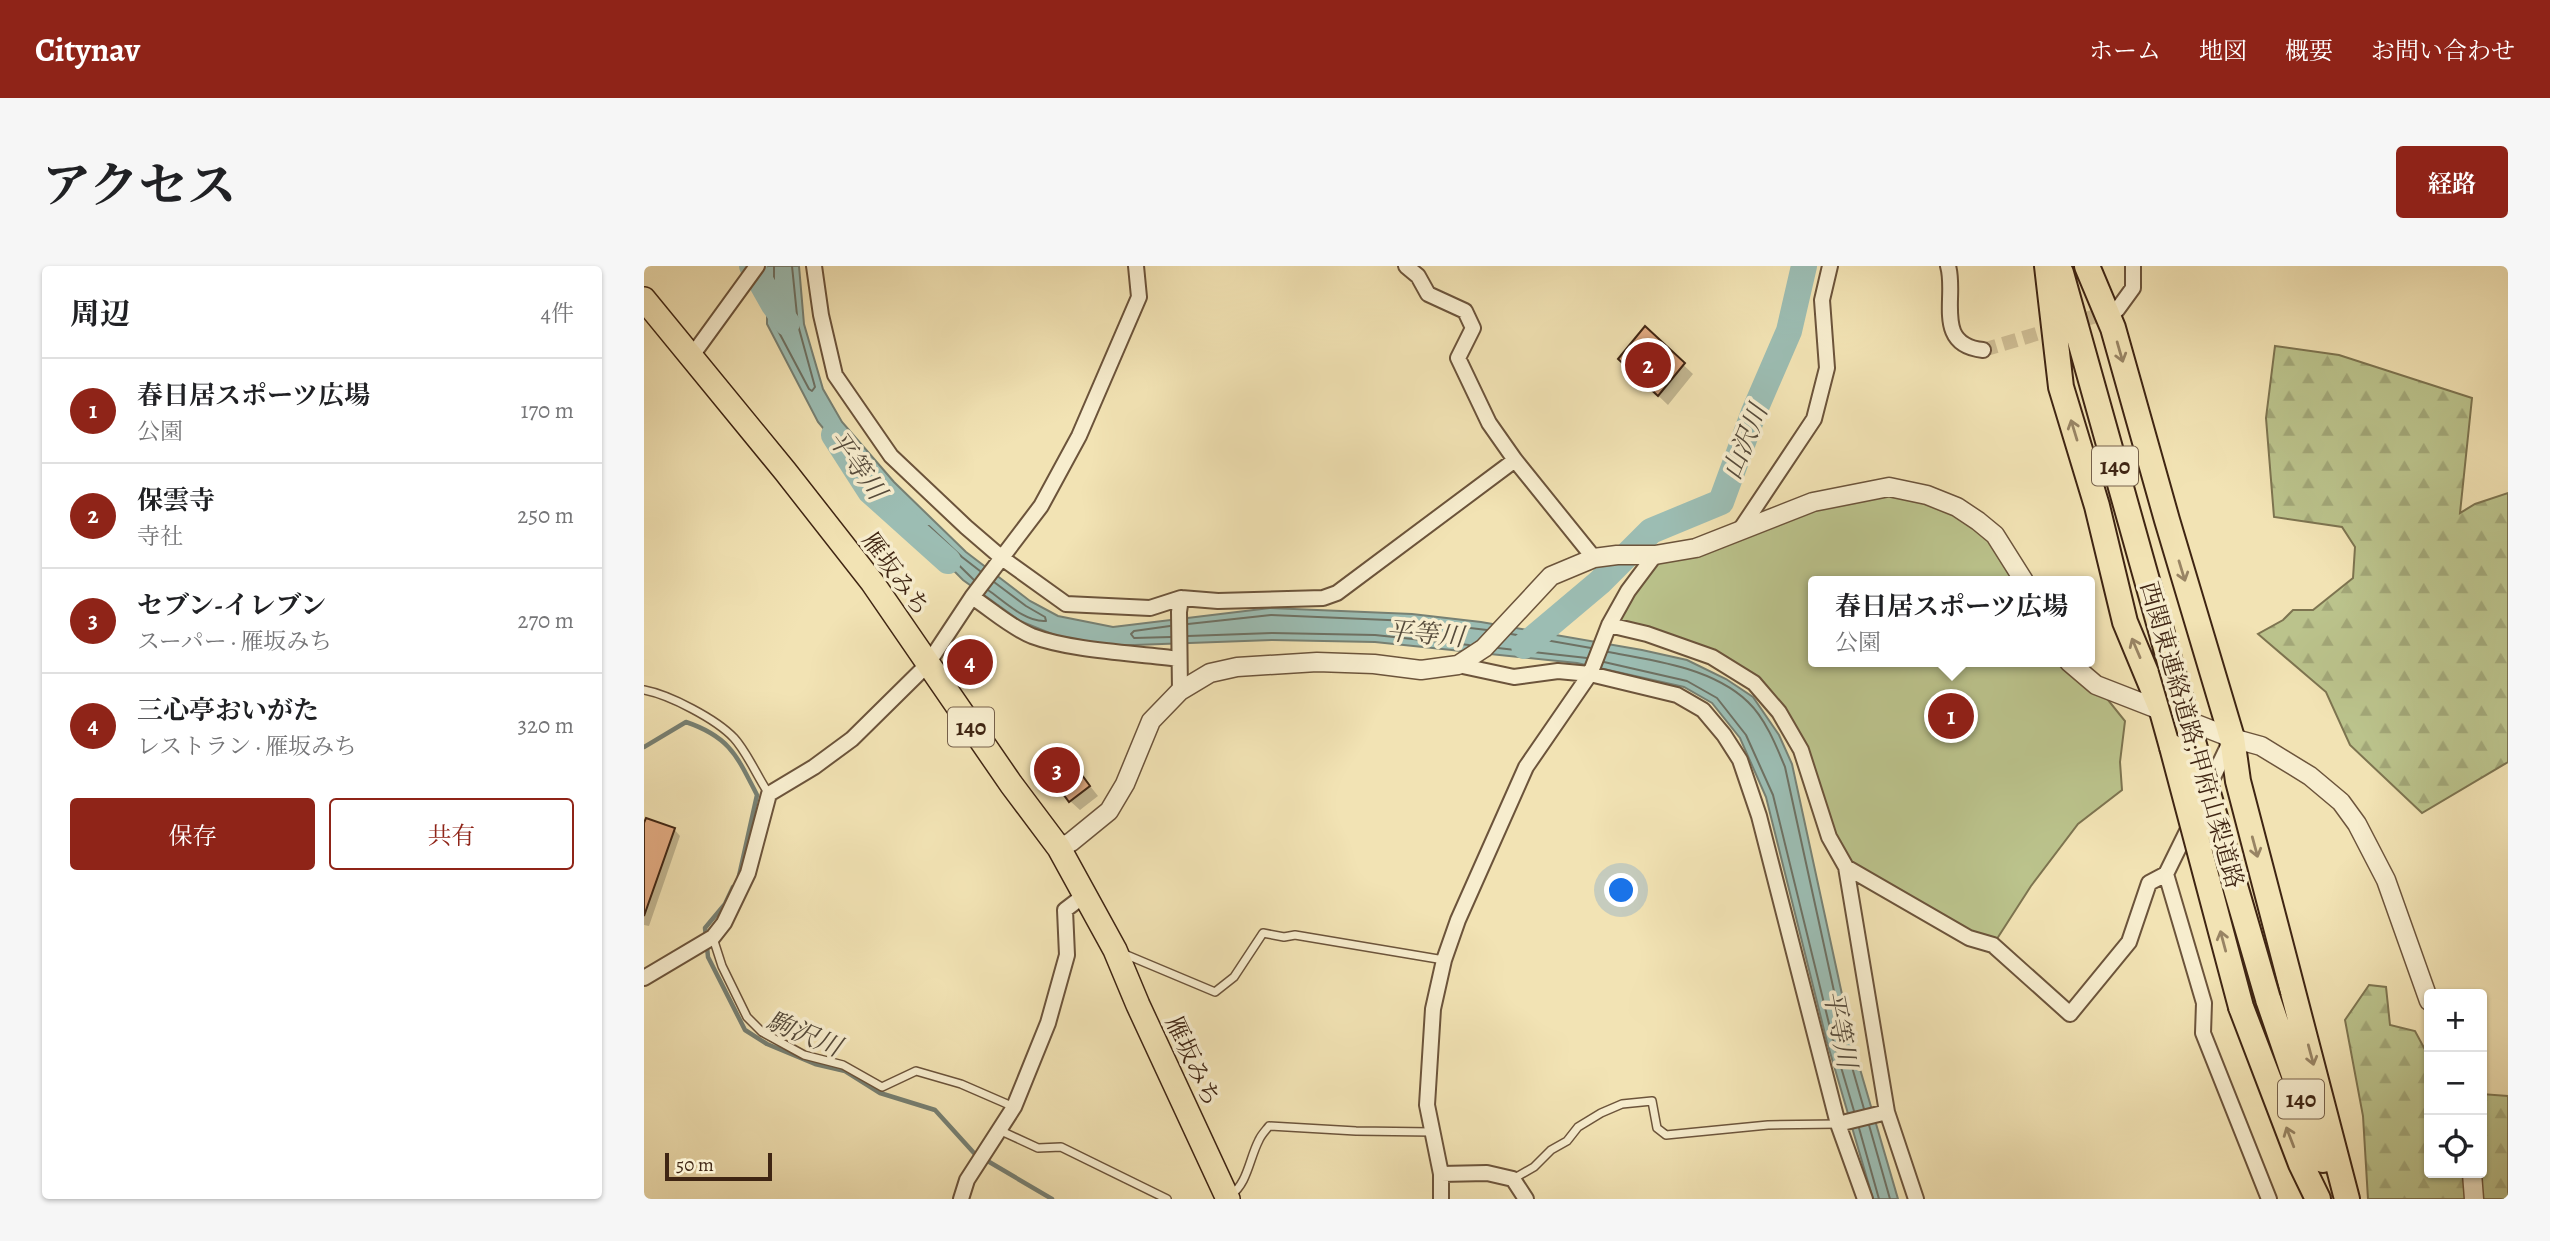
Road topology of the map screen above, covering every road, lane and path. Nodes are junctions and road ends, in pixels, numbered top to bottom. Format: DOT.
graph roads {
  1 [pos="757,266"];
  2 [pos="814,266"];
  3 [pos="1136,266"];
  4 [pos="1406,266"];
  5 [pos="1830,266"];
  6 [pos="1948,266"];
  7 [pos="2047,266"];
  8 [pos="2059,266"];
  9 [pos="2087,266"];
  10 [pos="2133,266"];
  11 [pos="644,299"];
  12 [pos="2117,310"];
  13 [pos="1983,350"];
  14 [pos="691,357"];
  15 [pos="1515,460"];
  16 [pos="1740,530"];
  17 [pos="1651,555"];
  18 [pos="1002,558"];
  19 [pos="1594,558"];
  20 [pos="2021,576"];
  21 [pos="972,597"];
  22 [pos="1180,605"];
  23 [pos="1609,625"];
  24 [pos="1180,654"];
  25 [pos="928,665"];
  26 [pos="1458,665"];
  27 [pos="2075,667"];
  28 [pos="1590,674"];
  29 [pos="644,690"];
  30 [pos="1180,691"];
  31 [pos="2162,711"];
  32 [pos="2232,737"];
  33 [pos="769,794"];
  34 [pos="1059,848"];
  35 [pos="1846,867"];
  36 [pos="2166,874"];
  37 [pos="1086,894"];
  38 [pos="712,937"];
  39 [pos="1115,950"];
  40 [pos="1444,960"];
  41 [pos="644,978"];
  42 [pos="2425,989"];
  43 [pos="1014,1107"];
  44 [pos="1887,1112"];
  45 [pos="1839,1124"];
  46 [pos="999,1130"];
  47 [pos="1432,1132"];
  48 [pos="1441,1174"];
  49 [pos="2472,1178"];
  50 [pos="1513,1180"];
  51 [pos="961,1199"];
  52 [pos="1167,1199"];
  53 [pos="1228,1199"];
  54 [pos="1441,1199"];
  55 [pos="1526,1199"];
  56 [pos="1865,1199"];
  57 [pos="1916,1199"];
  58 [pos="2269,1199"];
  59 [pos="2318,1199"];
  60 [pos="2338,1199"];
  61 [pos="2347,1199"];
  62 [pos="2474,1199"];
  1 -- 14 [label="street"];
  2 -- 18 [label="street"];
  3 -- 18 [label="street"];
  4 -- 15 [label="street"];
  5 -- 16 [label="street"];
  6 -- 13 [label="street"];
  31 -- 7 [label="highway, one-way"];
  8 -- 60 [label="highway, 西関東連絡道路;甲府山梨道路 / 140, bridge"];
  9 -- 32 [label="highway, one-way"];
  10 -- 12 [label="street"];
  11 -- 14 [label="highway, 雁坂みち / 140"];
  14 -- 25 [label="highway, 雁坂みち / 140"];
  15 -- 19 [label="street"];
  15 -- 22 [label="street"];
  16 -- 17 [label="street"];
  16 -- 20 [label="street"];
  17 -- 19 [label="street"];
  17 -- 23 [label="street"];
  18 -- 21 [label="street"];
  18 -- 22 [label="street"];
  19 -- 26 [label="street"];
  21 -- 24 [label="street"];
  21 -- 25 [label="street"];
  22 -- 24 [label="street"];
  23 -- 28 [label="street"];
  23 -- 35 [label="street"];
  24 -- 30 [label="street"];
  25 -- 33 [label="street"];
  25 -- 34 [label="highway, 雁坂みち / 140"];
  26 -- 28 [label="street"];
  26 -- 30 [label="street"];
  27 -- 31 [label="street"];
  28 -- 40 [label="street"];
  28 -- 45 [label="street"];
  29 -- 33 [label="lane"];
  30 -- 34 [label="street"];
  31 -- 32 [label="street"];
  59 -- 31 [label="highway, one-way, bridge"];
  32 -- 36 [label="street"];
  32 -- 42 [label="street"];
  32 -- 61 [label="highway, one-way"];
  33 -- 38 [label="street"];
  34 -- 37 [label="highway, 雁坂みち / 140"];
  35 -- 36 [label="street"];
  35 -- 44 [label="street"];
  36 -- 58 [label="street"];
  37 -- 39 [label="highway, 雁坂みち / 140"];
  37 -- 43 [label="street"];
  38 -- 41 [label="street"];
  38 -- 43 [label="lane"];
  39 -- 40 [label="lane"];
  39 -- 53 [label="highway, 雁坂みち / 140"];
  40 -- 47 [label="street"];
  43 -- 46 [label="street"];
  44 -- 45 [label="street"];
  44 -- 57 [label="street"];
  45 -- 50 [label="lane"];
  45 -- 56 [label="street"];
  46 -- 51 [label="street"];
  46 -- 52 [label="lane"];
  47 -- 48 [label="street"];
  47 -- 53 [label="lane"];
  48 -- 50 [label="street"];
  48 -- 54 [label="street"];
  49 -- 62 [label="street"];
  50 -- 55 [label="street"];
}
